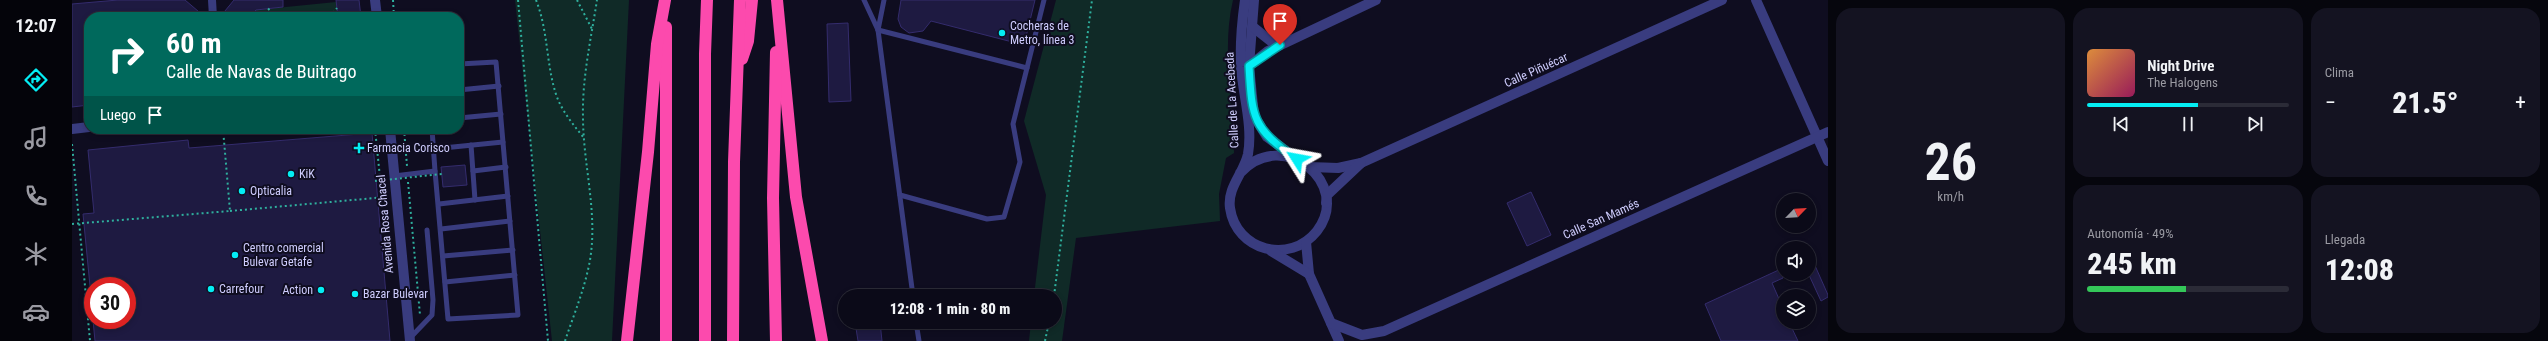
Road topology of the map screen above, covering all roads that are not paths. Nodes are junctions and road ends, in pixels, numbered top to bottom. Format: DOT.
graph roads {
  1 [pos="212,0"];
  2 [pos="375,0"];
  3 [pos="665,0"];
  4 [pos="707,0"];
  5 [pos="740,0"];
  6 [pos="752,0"];
  7 [pos="777,0"];
  8 [pos="864,0"];
  9 [pos="884,0"];
  10 [pos="1044,0"];
  11 [pos="1245,0"];
  12 [pos="1254,0"];
  13 [pos="1376,0"];
  14 [pos="1722,0"];
  15 [pos="1756,0"];
  16 [pos="213,12"];
  17 [pos="376,12"];
  18 [pos="1253,28"];
  19 [pos="878,30"];
  20 [pos="1293,38"];
  21 [pos="464,64"];
  22 [pos="1249,66"];
  23 [pos="1027,68"];
  24 [pos="738,71"];
  25 [pos="499,86"];
  26 [pos="464,90"];
  27 [pos="501,114"];
  28 [pos="464,118"];
  29 [pos="84,128"];
  30 [pos="72,129"];
  31 [pos="1828,132"];
  32 [pos="390,134"];
  33 [pos="432,134"];
  34 [pos="1817,137"];
  35 [pos="504,142"];
  36 [pos="471,145"];
  37 [pos="433,149"];
  38 [pos="1297,159"];
  39 [pos="1828,161"];
  40 [pos="1361,163"];
  41 [pos="506,167"];
  42 [pos="1310,167"];
  43 [pos="435,171"];
  44 [pos="473,171"];
  45 [pos="1240,173"];
  46 [pos="394,176"];
  47 [pos="900,195"];
  48 [pos="508,196"];
  49 [pos="476,200"];
  50 [pos="439,204"];
  51 [pos="1326,205"];
  52 [pos="510,221"];
  53 [pos="441,229"];
  54 [pos="427,230"];
  55 [pos="1306,242"];
  56 [pos="513,250"];
  57 [pos="1271,250"];
  58 [pos="443,256"];
  59 [pos="1309,274"];
  60 [pos="515,275"];
  61 [pos="445,282"];
  62 [pos="912,289"];
  63 [pos="1331,323"];
  64 [pos="917,329"];
  65 [pos="1384,331"];
  66 [pos="410,340"];
  67 [pos="919,340"];
  68 [pos="627,341"];
  69 [pos="666,341"];
  70 [pos="706,341"];
  71 [pos="733,341"];
  72 [pos="776,341"];
  73 [pos="822,341"];
  74 [pos="1339,341"];
  75 [pos="1372,341"];
  1 -- 16 [label="street"];
  2 -- 17 [label="street"];
  3 -- 68 [label="highway"];
  3 -- 69 [label="highway"];
  4 -- 70 [label="highway"];
  5 -- 24 [label="highway"];
  6 -- 24 [label="highway"];
  7 -- 72 [label="highway"];
  7 -- 73 [label="highway"];
  8 -- 19 [label="lane"];
  9 -- 19 [label="lane"];
  10 -- 23 [label="lane"];
  11 -- 45 [label="street, Calle de La Acebeda"];
  12 -- 18 [label="street, Calle de La Acebeda"];
  13 -- 20 [label="street"];
  14 -- 40 [label="street, Calle Piñuécar"];
  15 -- 34 [label="street"];
  18 -- 20 [label="street"];
  18 -- 22 [label="street, Calle de La Acebeda"];
  19 -- 23 [label="lane"];
  19 -- 47 [label="lane"];
  20 -- 22 [label="street"];
  21 -- 25 [label="lane"];
  22 -- 38 [label="street, Calle de La Acebeda"];
  23 -- 47 [label="lane"];
  24 -- 71 [label="highway"];
  25 -- 26 [label="lane"];
  25 -- 27 [label="lane"];
  27 -- 28 [label="lane"];
  27 -- 35 [label="lane"];
  29 -- 30 [label="street"];
  31 -- 34 [label="street, Calle San Mamés"];
  32 -- 46 [label="street, Avenida Rosa Chacel"];
  33 -- 37 [label="lane"];
  34 -- 39 [label="street"];
  34 -- 65 [label="street, Calle San Mamés"];
  35 -- 36 [label="lane"];
  35 -- 41 [label="lane"];
  36 -- 37 [label="lane"];
  36 -- 44 [label="lane"];
  37 -- 43 [label="lane"];
  38 -- 42 [label="street"];
  38 -- 45 [label="street"];
  40 -- 42 [label="street, Calle Piñuécar"];
  40 -- 51 [label="street, Calle Piñuécar"];
  41 -- 44 [label="lane"];
  41 -- 48 [label="lane"];
  42 -- 51 [label="street"];
  43 -- 46 [label="lane"];
  43 -- 50 [label="lane"];
  44 -- 49 [label="lane"];
  45 -- 57 [label="street"];
  46 -- 66 [label="street, Avenida Rosa Chacel"];
  47 -- 62 [label="lane"];
  48 -- 49 [label="lane"];
  48 -- 52 [label="lane"];
  49 -- 50 [label="lane"];
  50 -- 53 [label="lane"];
  51 -- 55 [label="street"];
  52 -- 53 [label="lane"];
  52 -- 56 [label="lane"];
  53 -- 58 [label="lane"];
  54 -- 66 [label="lane"];
  55 -- 57 [label="street"];
  55 -- 59 [label="street"];
  56 -- 58 [label="lane"];
  56 -- 60 [label="lane"];
  57 -- 59 [label="street"];
  58 -- 61 [label="lane"];
  59 -- 63 [label="street"];
  60 -- 61 [label="lane"];
  60 -- 61 [label="lane"];
  63 -- 65 [label="street, Calle San Mamés"];
  63 -- 74 [label="street"];
  64 -- 67 [label="lane"];
  65 -- 75 [label="street, Calle San Mamés"];
}
